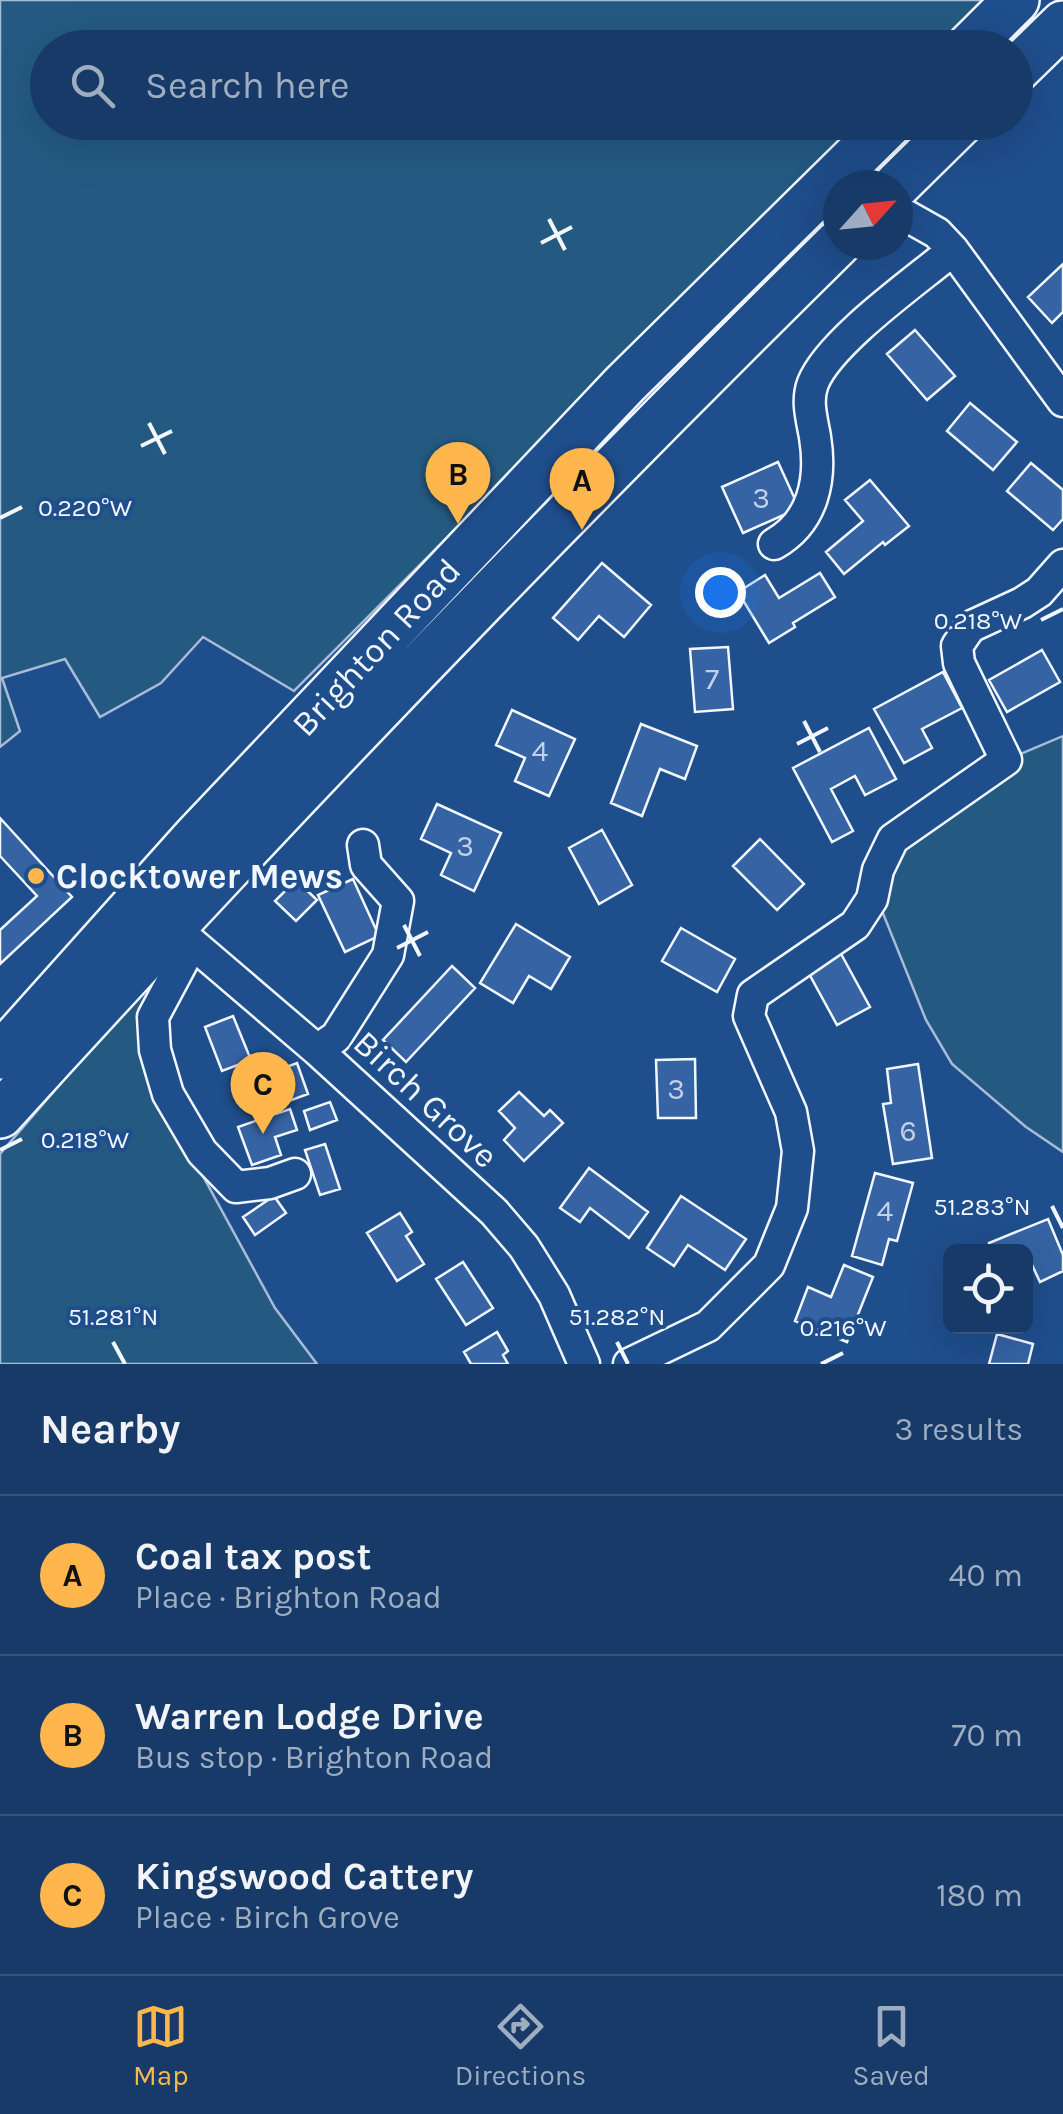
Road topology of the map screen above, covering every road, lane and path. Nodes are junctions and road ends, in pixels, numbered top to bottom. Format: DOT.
graph roads {
  1 [pos="1016,0"];
  2 [pos="1063,24"];
  3 [pos="986,30"];
  4 [pos="1033,53"];
  5 [pos="874,140"];
  6 [pos="943,140"];
  7 [pos="912,170"];
  8 [pos="913,218"];
  9 [pos="953,250"];
  10 [pos="823,258"];
  11 [pos="1063,401"];
  12 [pos="774,544"];
  13 [pos="1063,565"];
  14 [pos="363,844"];
  15 [pos="182,935"];
  16 [pos="317,1050"];
  17 [pos="0,1056"];
  18 [pos="0,1115"];
  19 [pos="295,1174"];
  20 [pos="584,1364"];
  21 [pos="629,1364"];
  1 -- 3 [label="highway"];
  2 -- 4 [label="highway"];
  5 -- 17 [label="highway, Brighton Road"];
  6 -- 7 [label="highway"];
  8 -- 9 [label="street"];
  9 -- 11 [label="street"];
  9 -- 12 [label="street"];
  10 -- 15 [label="highway, Brighton Road"];
  13 -- 21 [label="street"];
  14 -- 16 [label="street"];
  15 -- 16 [label="street, Birch Grove"];
  15 -- 18 [label="highway, Brighton Road"];
  15 -- 19 [label="street"];
  16 -- 20 [label="street, Birch Grove"];
}
